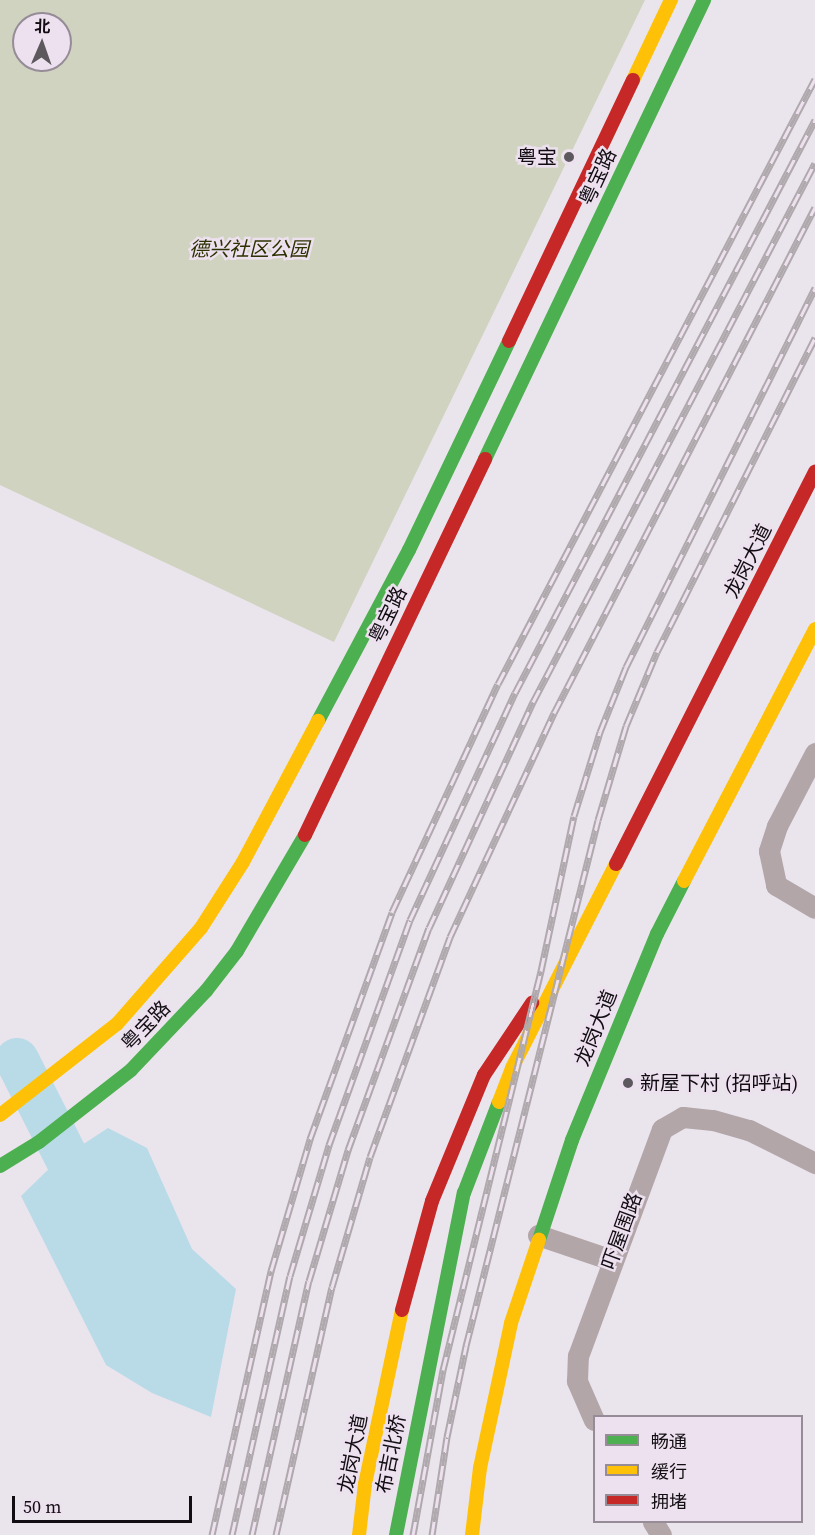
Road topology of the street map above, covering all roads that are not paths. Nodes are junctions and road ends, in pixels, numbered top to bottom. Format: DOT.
graph roads {
  1 [pos="671,0"];
  2 [pos="704,0"];
  3 [pos="815,472"];
  4 [pos="815,629"];
  5 [pos="815,753"];
  6 [pos="815,908"];
  7 [pos="584,924"];
  8 [pos="0,1115"];
  9 [pos="815,1163"];
  10 [pos="0,1166"];
  11 [pos="538,1235"];
  12 [pos="612,1260"];
  13 [pos="425,1380"];
  14 [pos="593,1418"];
  15 [pos="359,1535"];
  16 [pos="396,1535"];
  17 [pos="472,1535"];
  1 -- 8 [label="main road, 粤宝路"];
  2 -- 10 [label="main road, 粤宝路"];
  3 -- 7 [label="main road, 龙岗大道"];
  4 -- 11 [label="main road, 龙岗大道"];
  5 -- 6 [label="street"];
  7 -- 13 [label="main road, 龙岗大道"];
  7 -- 15 [label="main road, 龙岗大道"];
  9 -- 12 [label="street, 吓屋围路"];
  11 -- 12 [label="street"];
  11 -- 17 [label="main road, 龙岗大道"];
  12 -- 14 [label="street, 吓屋围路"];
  13 -- 16 [label="main road, 布吉北桥"];
}
